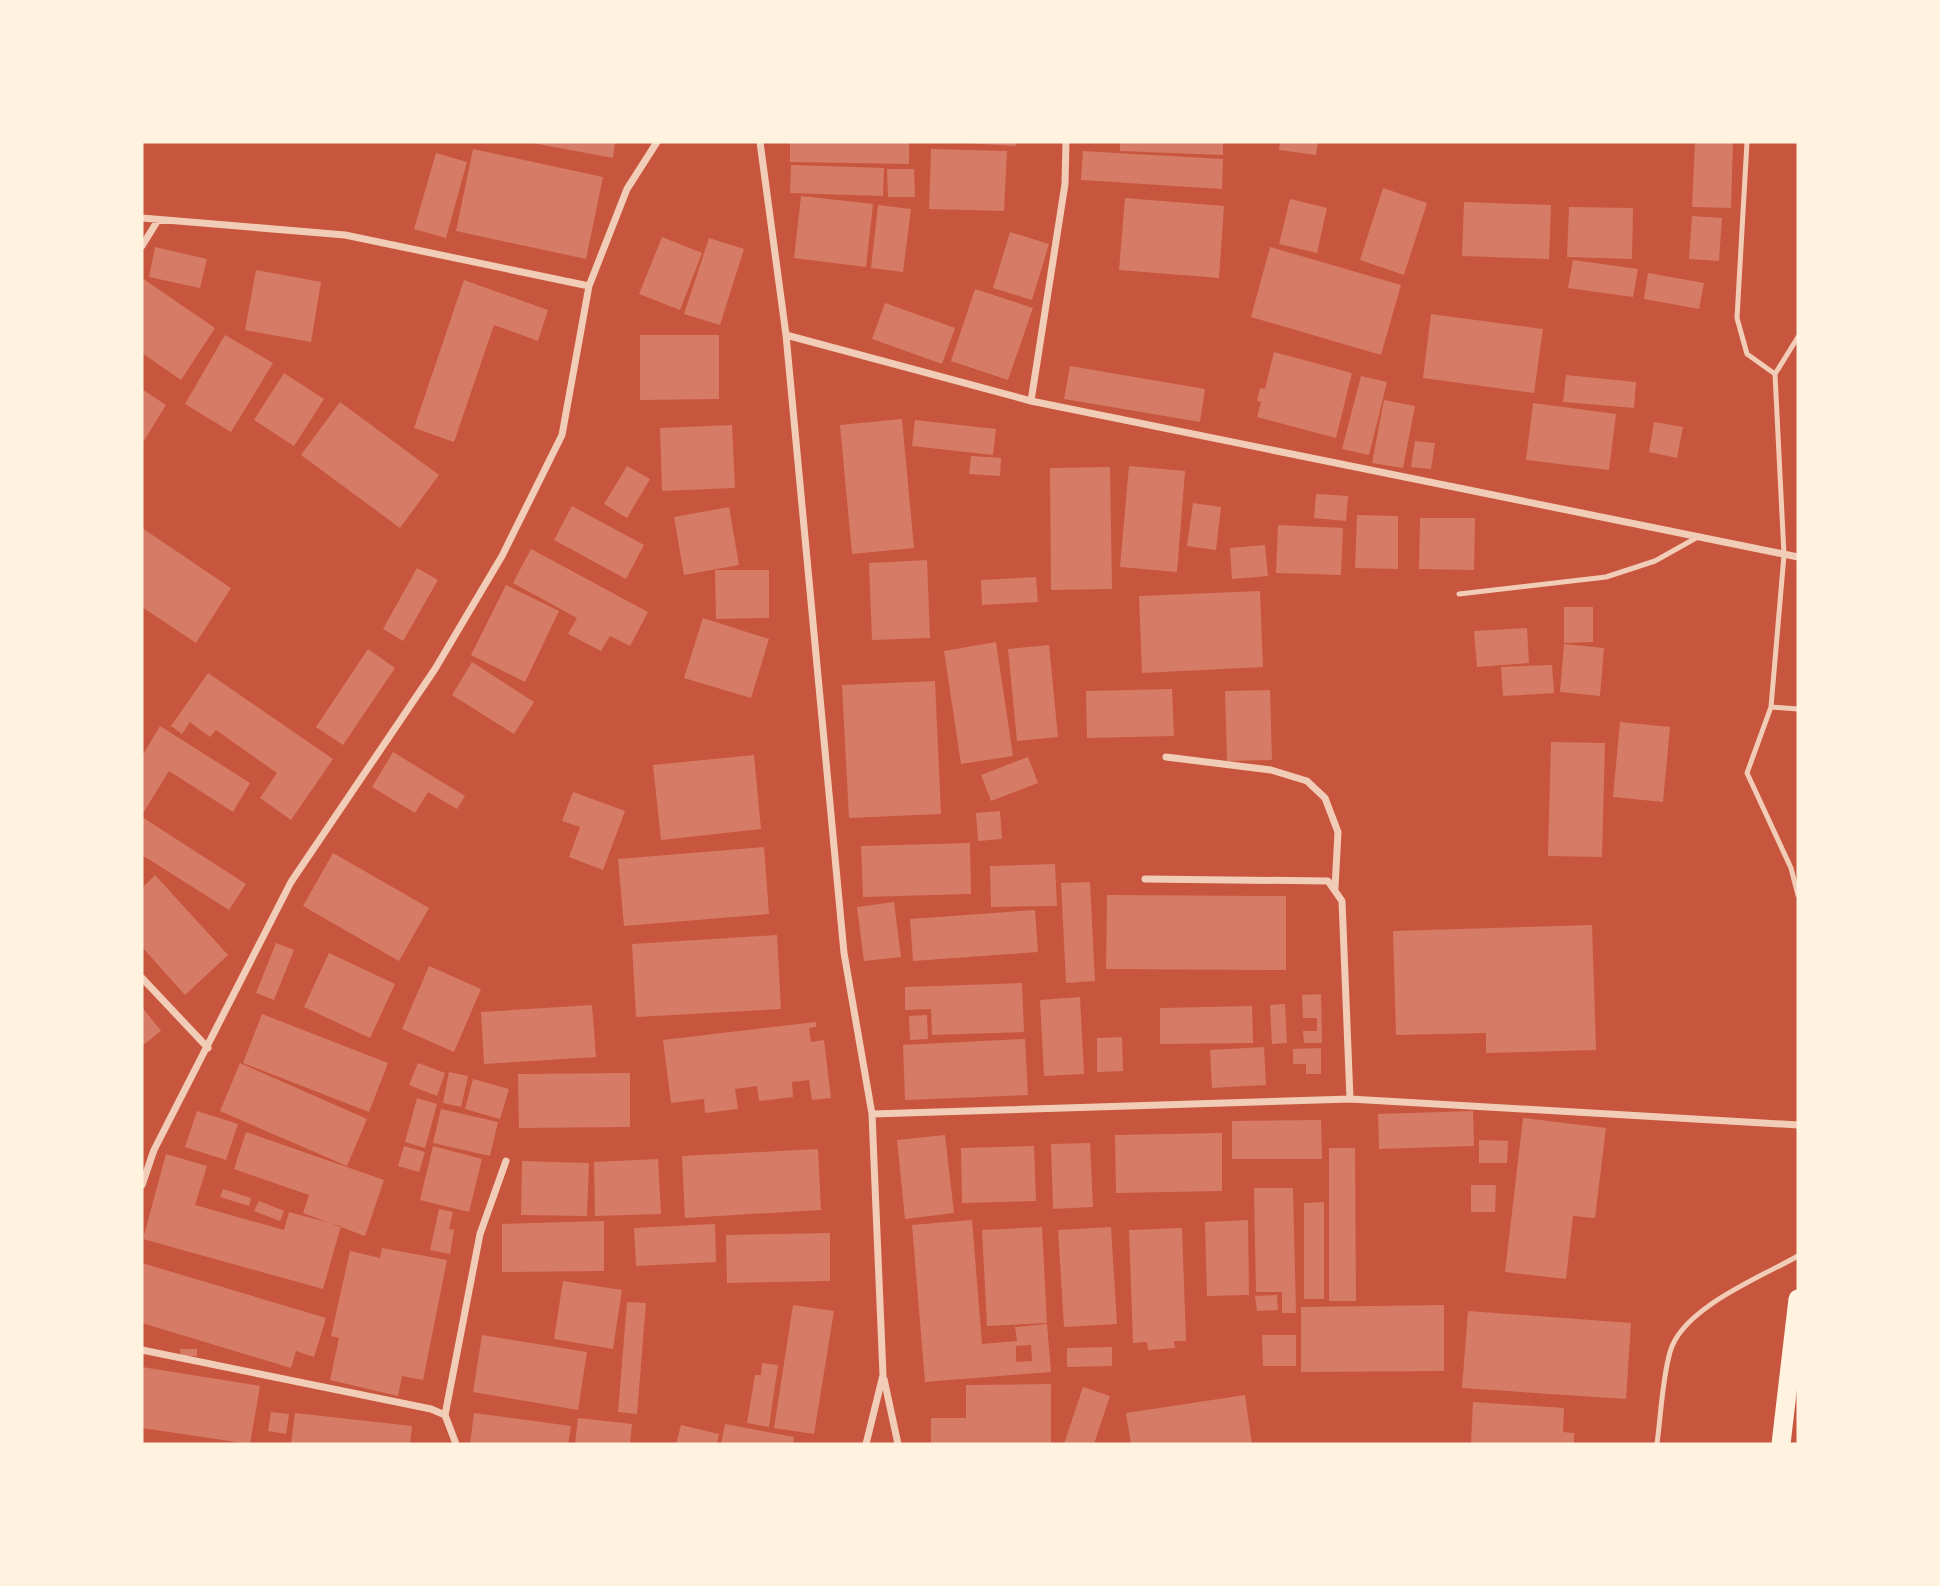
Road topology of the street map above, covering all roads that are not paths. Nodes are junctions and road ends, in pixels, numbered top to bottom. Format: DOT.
graph roads {
  1 [pos="657,142"];
  2 [pos="760,142"];
  3 [pos="1066,142"];
  4 [pos="1748,142"];
  5 [pos="142,218"];
  6 [pos="158,220"];
  7 [pos="142,246"];
  8 [pos="589,286"];
  9 [pos="786,335"];
  10 [pos="1798,337"];
  11 [pos="1774,374"];
  12 [pos="1031,401"];
  13 [pos="1696,538"];
  14 [pos="1784,555"];
  15 [pos="1798,557"];
  16 [pos="1459,594"];
  17 [pos="1771,707"];
  18 [pos="1798,709"];
  19 [pos="1166,757"];
  20 [pos="1145,880"];
  21 [pos="1335,888"];
  22 [pos="1798,895"];
  23 [pos="142,978"];
  24 [pos="208,1048"];
  25 [pos="1350,1099"];
  26 [pos="872,1114"];
  27 [pos="1798,1125"];
  28 [pos="506,1161"];
  29 [pos="142,1185"];
  30 [pos="1798,1256"];
  31 [pos="1798,1299"];
  32 [pos="142,1350"];
  33 [pos="883,1375"];
  34 [pos="444,1415"];
  35 [pos="456,1444"];
  36 [pos="866,1444"];
  37 [pos="898,1444"];
  38 [pos="1657,1444"];
  39 [pos="1781,1444"];
  1 -- 8 [label="street"];
  2 -- 9 [label="street"];
  3 -- 12 [label="street"];
  4 -- 11 [label="lane"];
  5 -- 6 [label="street"];
  6 -- 7 [label="street"];
  6 -- 8 [label="street"];
  8 -- 24 [label="street"];
  9 -- 12 [label="street"];
  9 -- 26 [label="street"];
  10 -- 11 [label="lane"];
  11 -- 14 [label="lane"];
  12 -- 13 [label="street"];
  13 -- 14 [label="street"];
  13 -- 16 [label="lane"];
  14 -- 15 [label="street"];
  14 -- 17 [label="lane"];
  17 -- 18 [label="lane"];
  17 -- 22 [label="lane"];
  19 -- 21 [label="street"];
  20 -- 21 [label="street"];
  21 -- 25 [label="street"];
  23 -- 24 [label="street"];
  24 -- 29 [label="street"];
  25 -- 26 [label="street"];
  25 -- 27 [label="street"];
  26 -- 33 [label="street"];
  28 -- 34 [label="street"];
  30 -- 38 [label="lane"];
  31 -- 39 [label="highway"];
  32 -- 34 [label="street"];
  33 -- 36 [label="street"];
  33 -- 37 [label="street"];
  34 -- 35 [label="street"];
}
